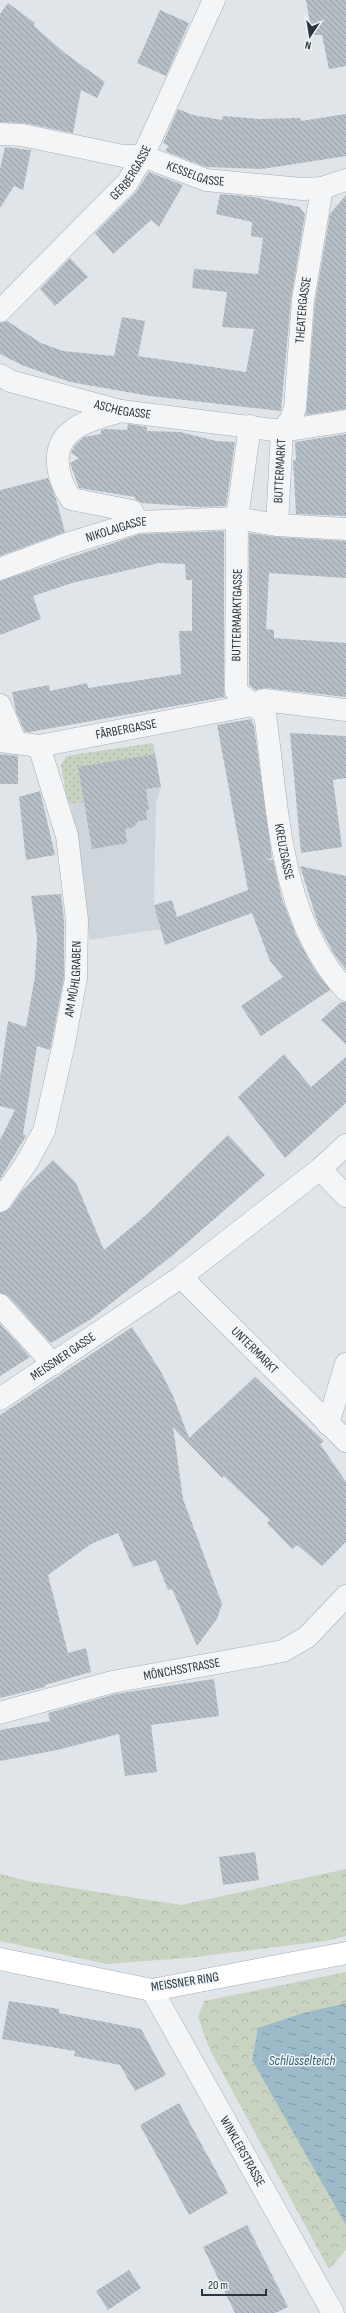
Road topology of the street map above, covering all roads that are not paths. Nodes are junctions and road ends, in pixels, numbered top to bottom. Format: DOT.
graph roads {
  1 [pos="214,0"];
  2 [pos="4,134"];
  3 [pos="143,156"];
  4 [pos="346,180"];
  5 [pos="322,188"];
  6 [pos="0,311"];
  7 [pos="0,374"];
  8 [pos="121,411"];
  9 [pos="346,421"];
  10 [pos="250,426"];
  11 [pos="282,431"];
  12 [pos="237,518"];
  13 [pos="138,522"];
  14 [pos="277,525"];
  15 [pos="346,529"];
  16 [pos="0,569"];
  17 [pos="0,705"];
  18 [pos="252,705"];
  19 [pos="346,710"];
  20 [pos="8,742"];
  21 [pos="39,746"];
  22 [pos="346,990"];
  23 [pos="346,1145"];
  24 [pos="320,1169"];
  25 [pos="346,1196"];
  26 [pos="0,1201"];
  27 [pos="181,1277"];
  28 [pos="0,1304"];
  29 [pos="53,1364"];
  30 [pos="346,1364"];
  31 [pos="0,1399"];
  32 [pos="328,1424"];
  33 [pos="346,1441"];
  34 [pos="346,1596"];
  35 [pos="0,1713"];
  36 [pos="346,1953"];
  37 [pos="0,1959"];
  38 [pos="152,1990"];
  39 [pos="333,2313"];
  1 -- 3 [label="street, GERBERGASSE"];
  2 -- 3 [label="street, KESSELGASSE"];
  3 -- 5 [label="street, KESSELGASSE"];
  3 -- 6 [label="street, GERBERGASSE"];
  4 -- 5 [label="street, KESSELGASSE"];
  5 -- 11 [label="street, THEATERGASSE"];
  7 -- 8 [label="street, ASCHEGASSE"];
  8 -- 10 [label="street, ASCHEGASSE"];
  8 -- 13 [label="street"];
  9 -- 11 [label="street"];
  10 -- 11 [label="street, BUTTERMARKT"];
  10 -- 12 [label="street"];
  11 -- 14 [label="street, BUTTERMARKT"];
  12 -- 13 [label="street, NIKOLAIGASSE"];
  12 -- 14 [label="street"];
  12 -- 18 [label="street, BUTTERMARKTGASSE"];
  13 -- 16 [label="street, NIKOLAIGASSE"];
  14 -- 15 [label="street"];
  17 -- 20 [label="street"];
  18 -- 19 [label="street, FÄRBERGASSE"];
  18 -- 21 [label="street, FÄRBERGASSE"];
  18 -- 22 [label="street, KREUZGASSE"];
  20 -- 21 [label="street, FÄRBERGASSE"];
  21 -- 26 [label="street, AM MÜHLGRABEN"];
  23 -- 24 [label="street"];
  24 -- 25 [label="street"];
  24 -- 27 [label="street"];
  27 -- 29 [label="street, MEISSNER GASSE"];
  27 -- 32 [label="street, UNTERMARKT"];
  28 -- 29 [label="street"];
  29 -- 31 [label="street, MEISSNER GASSE"];
  30 -- 32 [label="street"];
  32 -- 33 [label="street, UNTERMARKT"];
  34 -- 35 [label="street, MÖNCHSSTRASSE"];
  36 -- 38 [label="main road, MEISSNER RING"];
  37 -- 38 [label="main road, MEISSNER RING"];
  38 -- 39 [label="street, WINKLERSTRASSE"];
}
